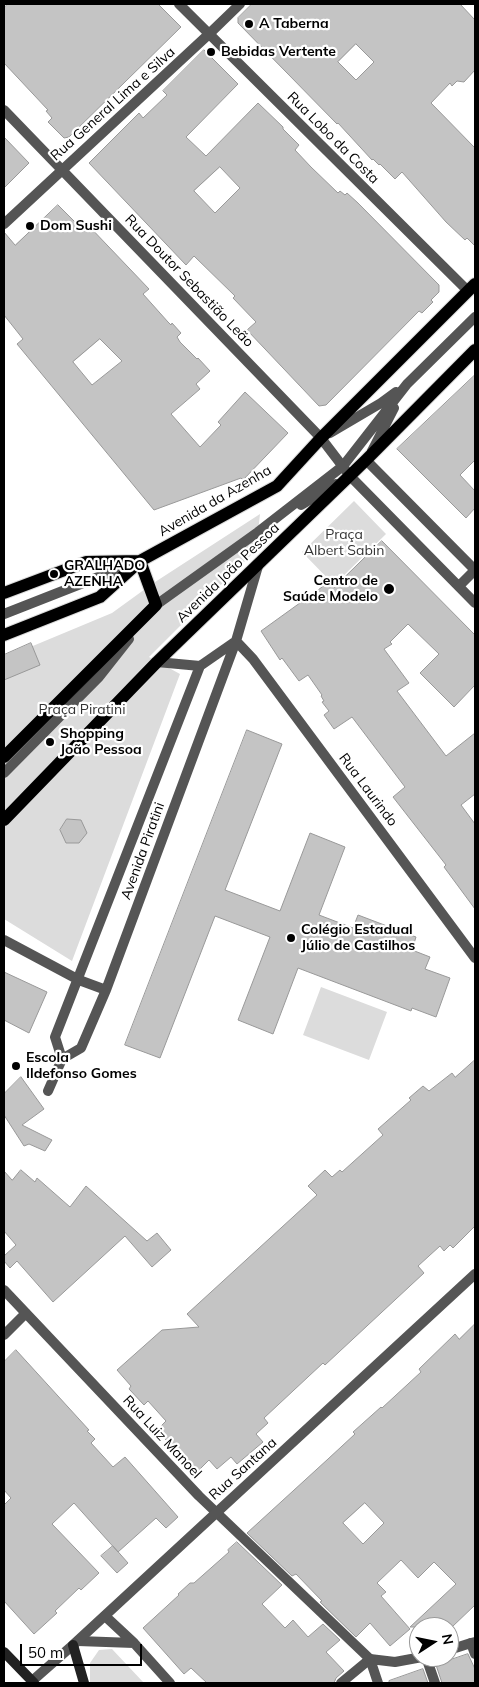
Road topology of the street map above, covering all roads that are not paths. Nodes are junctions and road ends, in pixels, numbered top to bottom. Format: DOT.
graph roads {
  1 [pos="179,4"];
  2 [pos="240,4"];
  3 [pos="210,34"];
  4 [pos="4,110"];
  5 [pos="61,170"];
  6 [pos="4,224"];
  7 [pos="472,288"];
  8 [pos="475,317"];
  9 [pos="475,350"];
  10 [pos="407,384"];
  11 [pos="321,438"];
  12 [pos="366,460"];
  13 [pos="346,471"];
  14 [pos="140,561"];
  15 [pos="258,566"];
  16 [pos="475,570"];
  17 [pos="459,586"];
  18 [pos="4,593"];
  19 [pos="475,603"];
  20 [pos="156,605"];
  21 [pos="4,614"];
  22 [pos="4,635"];
  23 [pos="236,641"];
  24 [pos="157,662"];
  25 [pos="200,666"];
  26 [pos="4,757"];
  27 [pos="4,773"];
  28 [pos="4,820"];
  29 [pos="4,940"];
  30 [pos="475,958"];
  31 [pos="79,980"];
  32 [pos="106,990"];
  33 [pos="62,1059"];
  34 [pos="48,1091"];
  35 [pos="475,1274"];
  36 [pos="4,1290"];
  37 [pos="26,1313"];
  38 [pos="4,1335"];
  39 [pos="216,1511"];
  40 [pos="104,1616"];
  41 [pos="76,1643"];
  42 [pos="134,1643"];
  43 [pos="473,1643"];
  44 [pos="459,1647"];
  45 [pos="4,1652"];
  46 [pos="475,1654"];
  47 [pos="370,1659"];
  48 [pos="409,1660"];
  49 [pos="428,1667"];
  50 [pos="32,1682"];
  51 [pos="84,1683"];
  52 [pos="170,1683"];
  53 [pos="341,1683"];
  54 [pos="378,1683"];
  55 [pos="435,1683"];
  1 -- 3 [label="street, Rua Lobo da Costa"];
  2 -- 3 [label="street, Rua General Lima e Silva"];
  3 -- 5 [label="street, Rua General Lima e Silva"];
  3 -- 7 [label="street, Rua Lobo da Costa"];
  4 -- 5 [label="street, Rua Doutor Sebastião Leão"];
  5 -- 6 [label="street, Rua General Lima e Silva"];
  5 -- 11 [label="street, Rua Doutor Sebastião Leão"];
  7 -- 11 [label="main road"];
  8 -- 10 [label="street"];
  9 -- 12 [label="main road, Avenida João Pessoa"];
  10 -- 11 [label="street"];
  10 -- 12 [label="street"];
  10 -- 13 [label="street"];
  11 -- 13 [label="street, Rua Doutor Sebastião Leão"];
  11 -- 14 [label="main road, Avenida da Azenha"];
  12 -- 13 [label="main road, Avenida João Pessoa"];
  12 -- 16 [label="street"];
  13 -- 15 [label="main road, Avenida João Pessoa"];
  13 -- 17 [label="street, Rua Doutor Sebastião Leão"];
  13 -- 20 [label="street"];
  14 -- 18 [label="main road, Avenida da Azenha"];
  14 -- 20 [label="main road, Avenida João Pessoa"];
  14 -- 21 [label="street"];
  14 -- 22 [label="main road, Avenida da Azenha"];
  15 -- 23 [label="street, Avenida Piratini"];
  15 -- 24 [label="main road, Avenida João Pessoa"];
  16 -- 17 [label="street"];
  17 -- 19 [label="street, Rua Doutor Sebastião Leão"];
  20 -- 26 [label="main road, Avenida João Pessoa"];
  20 -- 27 [label="street"];
  23 -- 25 [label="street"];
  23 -- 30 [label="street, Rua Laurindo"];
  23 -- 32 [label="street, Avenida Piratini"];
  24 -- 25 [label="street"];
  24 -- 28 [label="main road, Avenida João Pessoa"];
  25 -- 31 [label="street, Avenida Piratini"];
  29 -- 31 [label="street"];
  31 -- 32 [label="street"];
  31 -- 33 [label="street, Avenida Piratini"];
  32 -- 33 [label="street, Avenida Piratini"];
  33 -- 34 [label="street"];
  35 -- 39 [label="street, Rua Santana"];
  36 -- 37 [label="street, Rua Luiz Manoel"];
  37 -- 38 [label="street"];
  37 -- 39 [label="street, Rua Luiz Manoel"];
  39 -- 40 [label="street, Rua Santana"];
  39 -- 47 [label="street, Rua Luiz Manoel"];
  40 -- 41 [label="street, Rua Santana"];
  40 -- 42 [label="street"];
  41 -- 42 [label="street"];
  41 -- 50 [label="street, Rua Santana"];
  41 -- 51 [label="main road"];
  42 -- 52 [label="street"];
  43 -- 44 [label="street"];
  43 -- 46 [label="street"];
  45 -- 50 [label="main road"];
  47 -- 48 [label="street"];
  47 -- 53 [label="street"];
  47 -- 54 [label="street"];
  49 -- 55 [label="street"];
}
